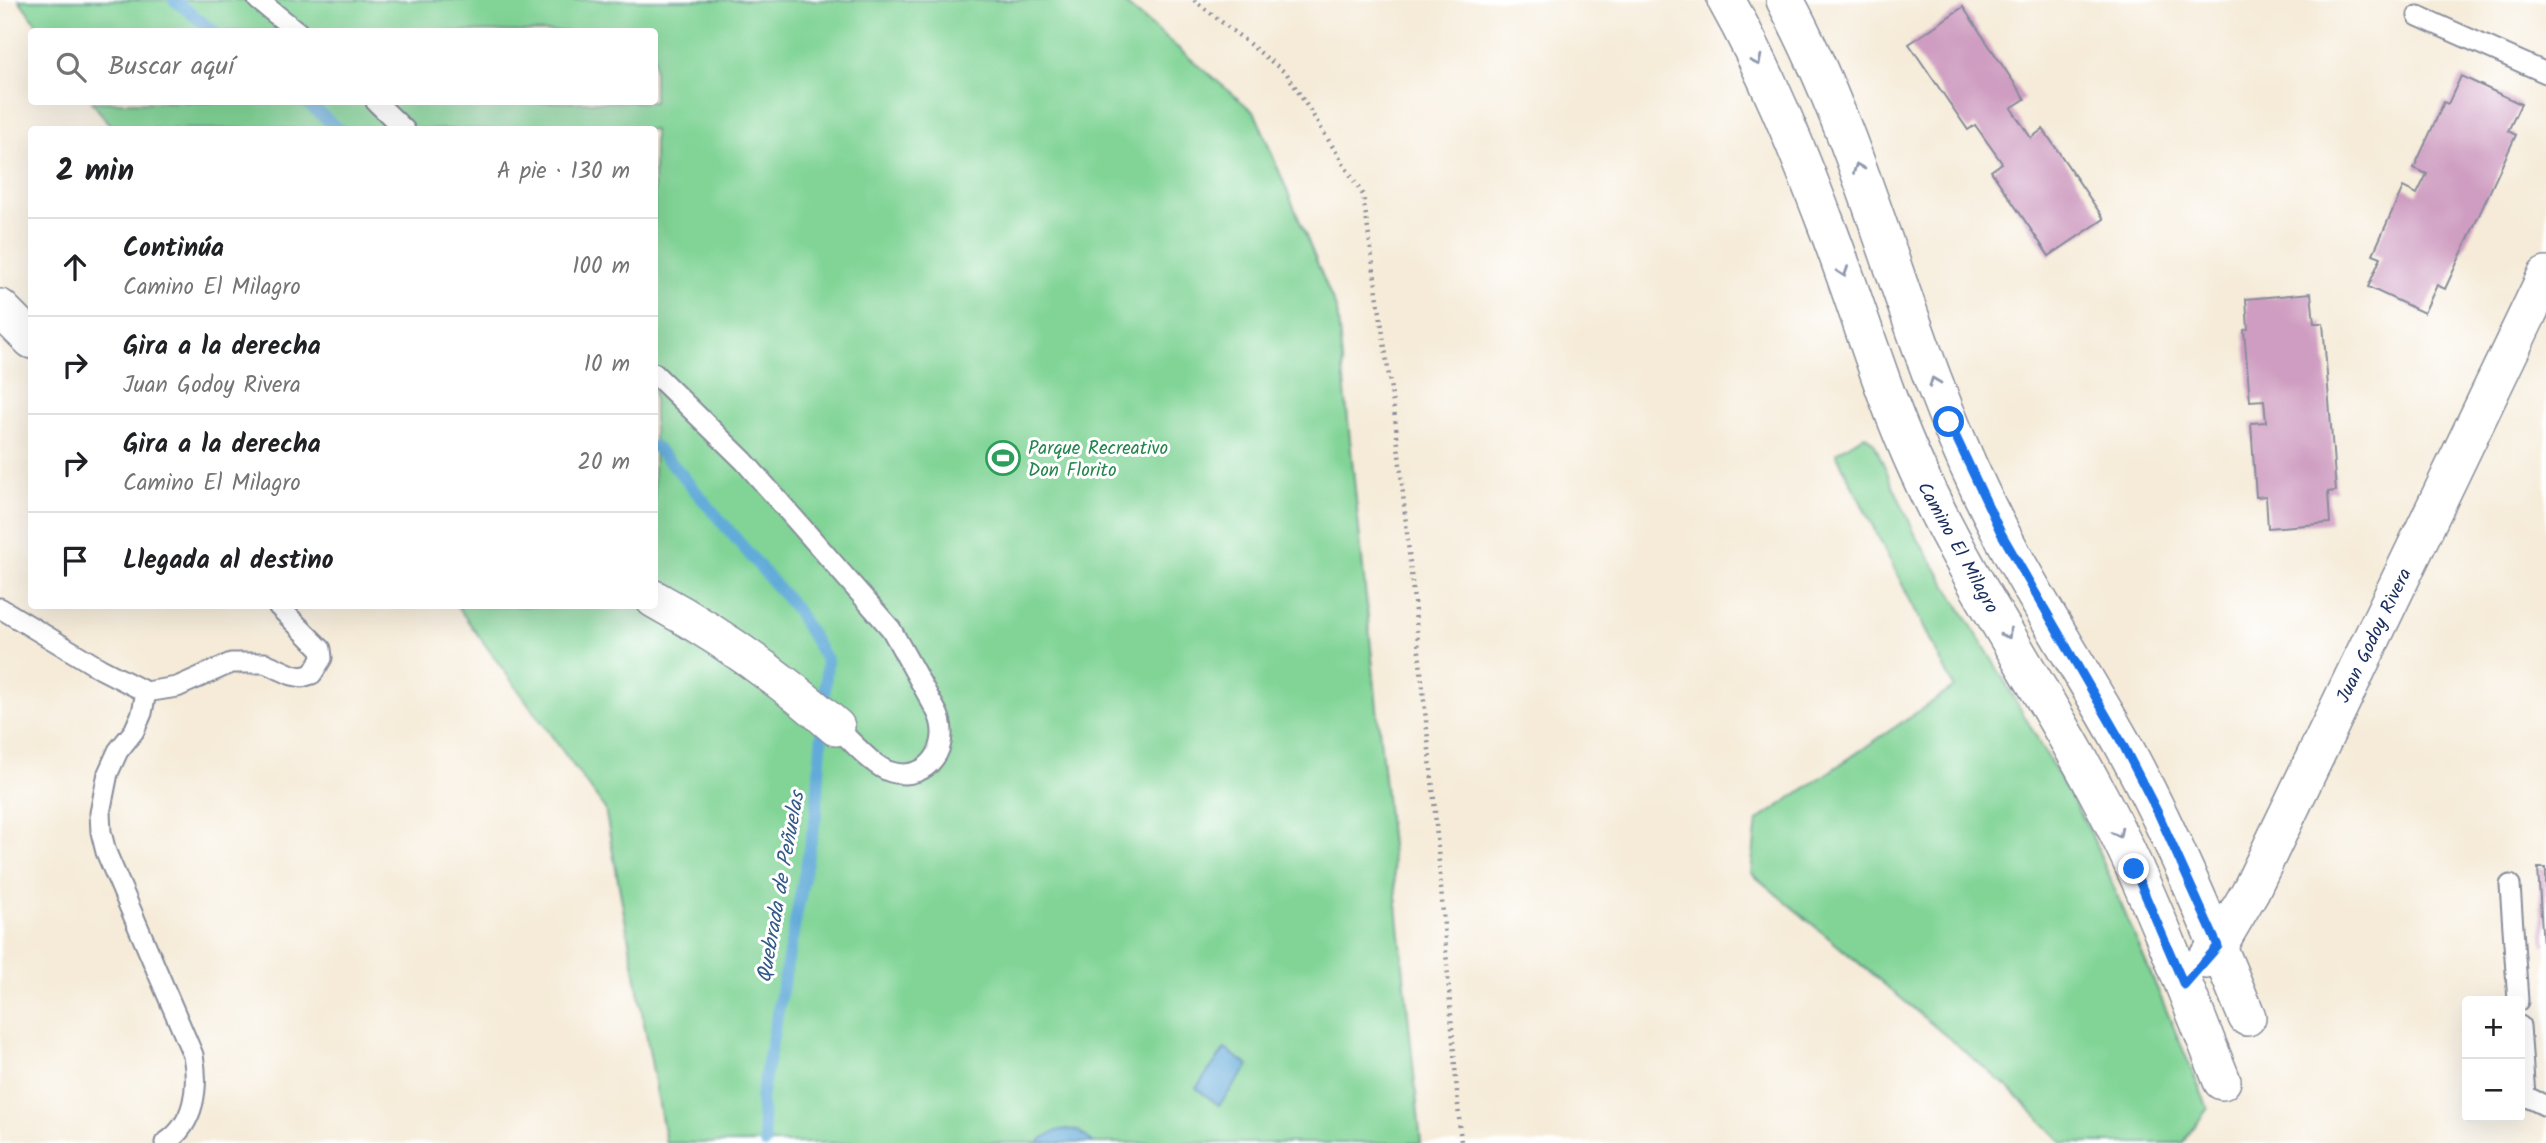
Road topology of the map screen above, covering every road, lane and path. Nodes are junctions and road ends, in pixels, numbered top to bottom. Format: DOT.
graph roads {
  1 [pos="258,0"];
  2 [pos="1194,0"];
  3 [pos="1726,0"];
  4 [pos="1785,0"];
  5 [pos="2418,16"];
  6 [pos="293,28"];
  7 [pos="2546,73"];
  8 [pos="379,105"];
  9 [pos="401,126"];
  10 [pos="2546,275"];
  11 [pos="0,308"];
  12 [pos="28,336"];
  13 [pos="658,377"];
  14 [pos="658,601"];
  15 [pos="0,608"];
  16 [pos="281,609"];
  17 [pos="146,692"];
  18 [pos="824,716"];
  19 [pos="2510,885"];
  20 [pos="2218,946"];
  21 [pos="2184,985"];
  22 [pos="2518,996"];
  23 [pos="2247,1017"];
  24 [pos="2522,1059"];
  25 [pos="2221,1081"];
  26 [pos="2546,1106"];
  27 [pos="165,1143"];
  28 [pos="1461,1143"];
  1 -- 6 [label="lane"];
  2 -- 28 [label="path"];
  3 -- 21 [label="street, Camino El Milagro, one-way"];
  20 -- 4 [label="street, one-way"];
  5 -- 7 [label="lane"];
  8 -- 9 [label="lane"];
  10 -- 20 [label="street, Juan Godoy Rivera"];
  11 -- 12 [label="street"];
  13 -- 18 [label="lane"];
  14 -- 18 [label="street"];
  15 -- 17 [label="lane"];
  16 -- 17 [label="lane"];
  17 -- 27 [label="lane"];
  19 -- 22 [label="lane"];
  20 -- 21 [label="street, Juan Godoy Rivera"];
  20 -- 23 [label="street"];
  21 -- 25 [label="street, Camino El Milagro"];
  24 -- 26 [label="lane"];
}
